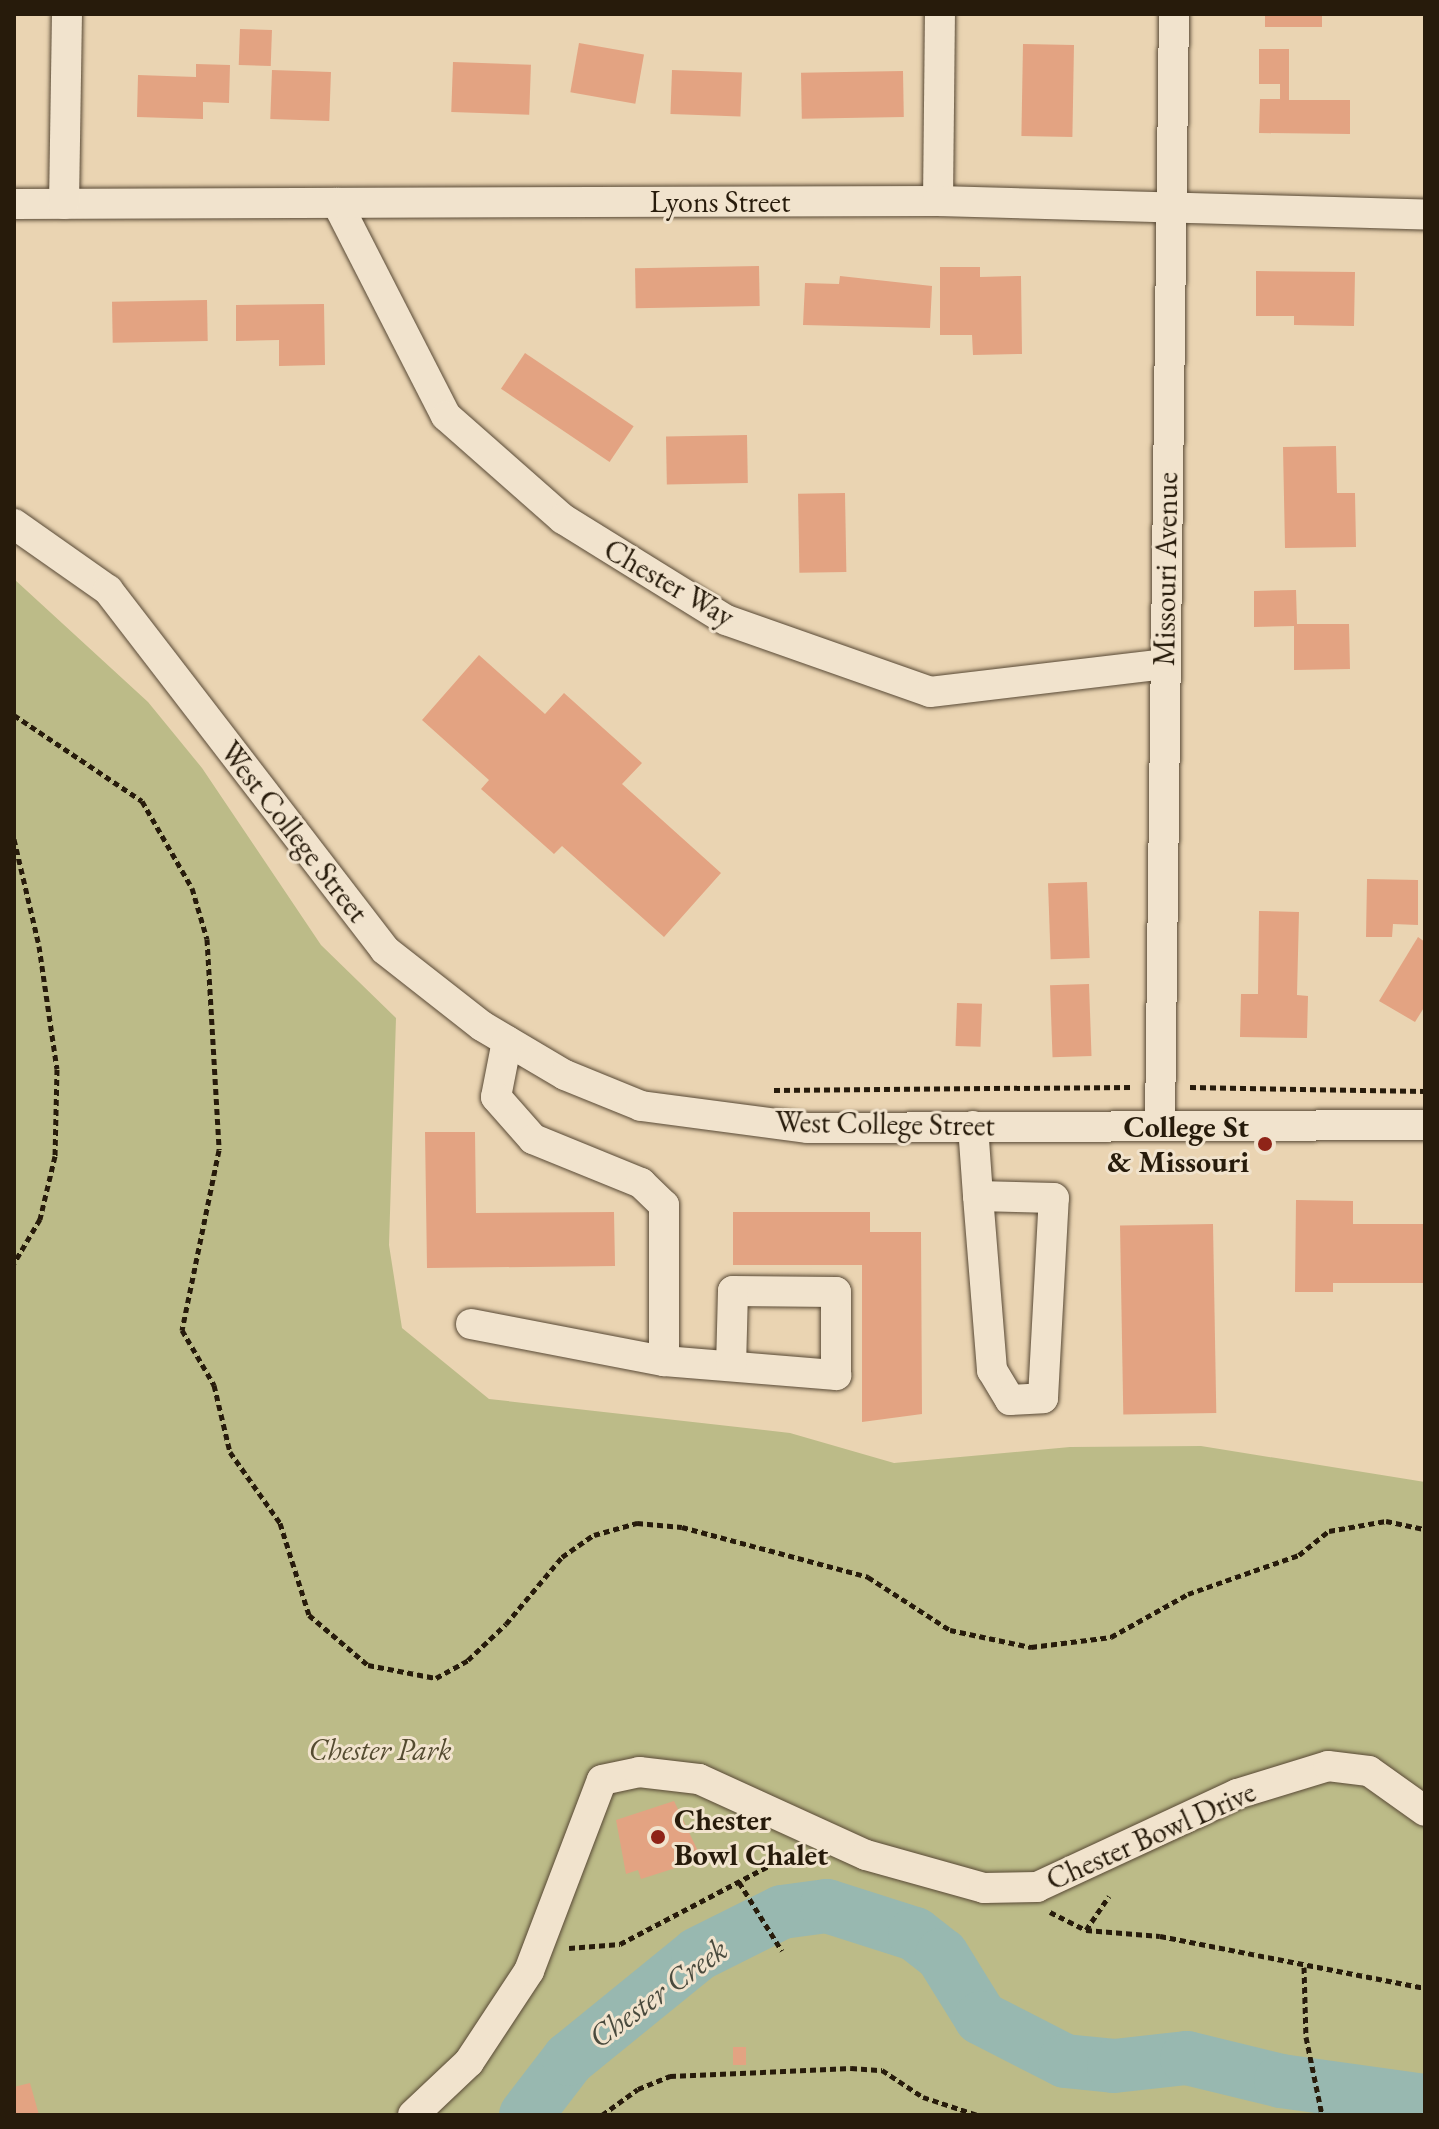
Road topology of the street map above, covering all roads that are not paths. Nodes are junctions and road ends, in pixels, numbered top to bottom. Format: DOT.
graph roads {
  1 [pos="67,14"];
  2 [pos="940,14"];
  3 [pos="1174,14"];
  4 [pos="938,201"];
  5 [pos="337,203"];
  6 [pos="14,204"];
  7 [pos="64,204"];
  8 [pos="1173,206"];
  9 [pos="1425,215"];
  10 [pos="14,524"];
  11 [pos="1164,664"];
  12 [pos="507,1041"];
  13 [pos="1160,1123"];
  14 [pos="1425,1125"];
  15 [pos="973,1126"];
  16 [pos="978,1196"];
  17 [pos="471,1324"];
  18 [pos="664,1361"];
  19 [pos="731,1366"];
  20 [pos="1425,1811"];
  21 [pos="413,2115"];
  1 -- 7 [label="street"];
  2 -- 4 [label="street"];
  3 -- 8 [label="street, Missouri Avenue"];
  4 -- 5 [label="street, Lyons Street"];
  4 -- 8 [label="street, Lyons Street"];
  5 -- 7 [label="street, Lyons Street"];
  5 -- 11 [label="street, Chester Way"];
  6 -- 7 [label="street, Lyons Street"];
  8 -- 9 [label="street, Lyons Street"];
  8 -- 11 [label="street, Missouri Avenue"];
  10 -- 12 [label="street, West College Street"];
  11 -- 13 [label="street, Missouri Avenue"];
  12 -- 15 [label="street, West College Street"];
  12 -- 18 [label="street"];
  13 -- 14 [label="street, West College Street"];
  13 -- 15 [label="street, West College Street"];
  15 -- 16 [label="street"];
  16 -- 16 [label="street"];
  17 -- 18 [label="street"];
  18 -- 19 [label="street"];
  20 -- 21 [label="street, Chester Bowl Drive"];
}
